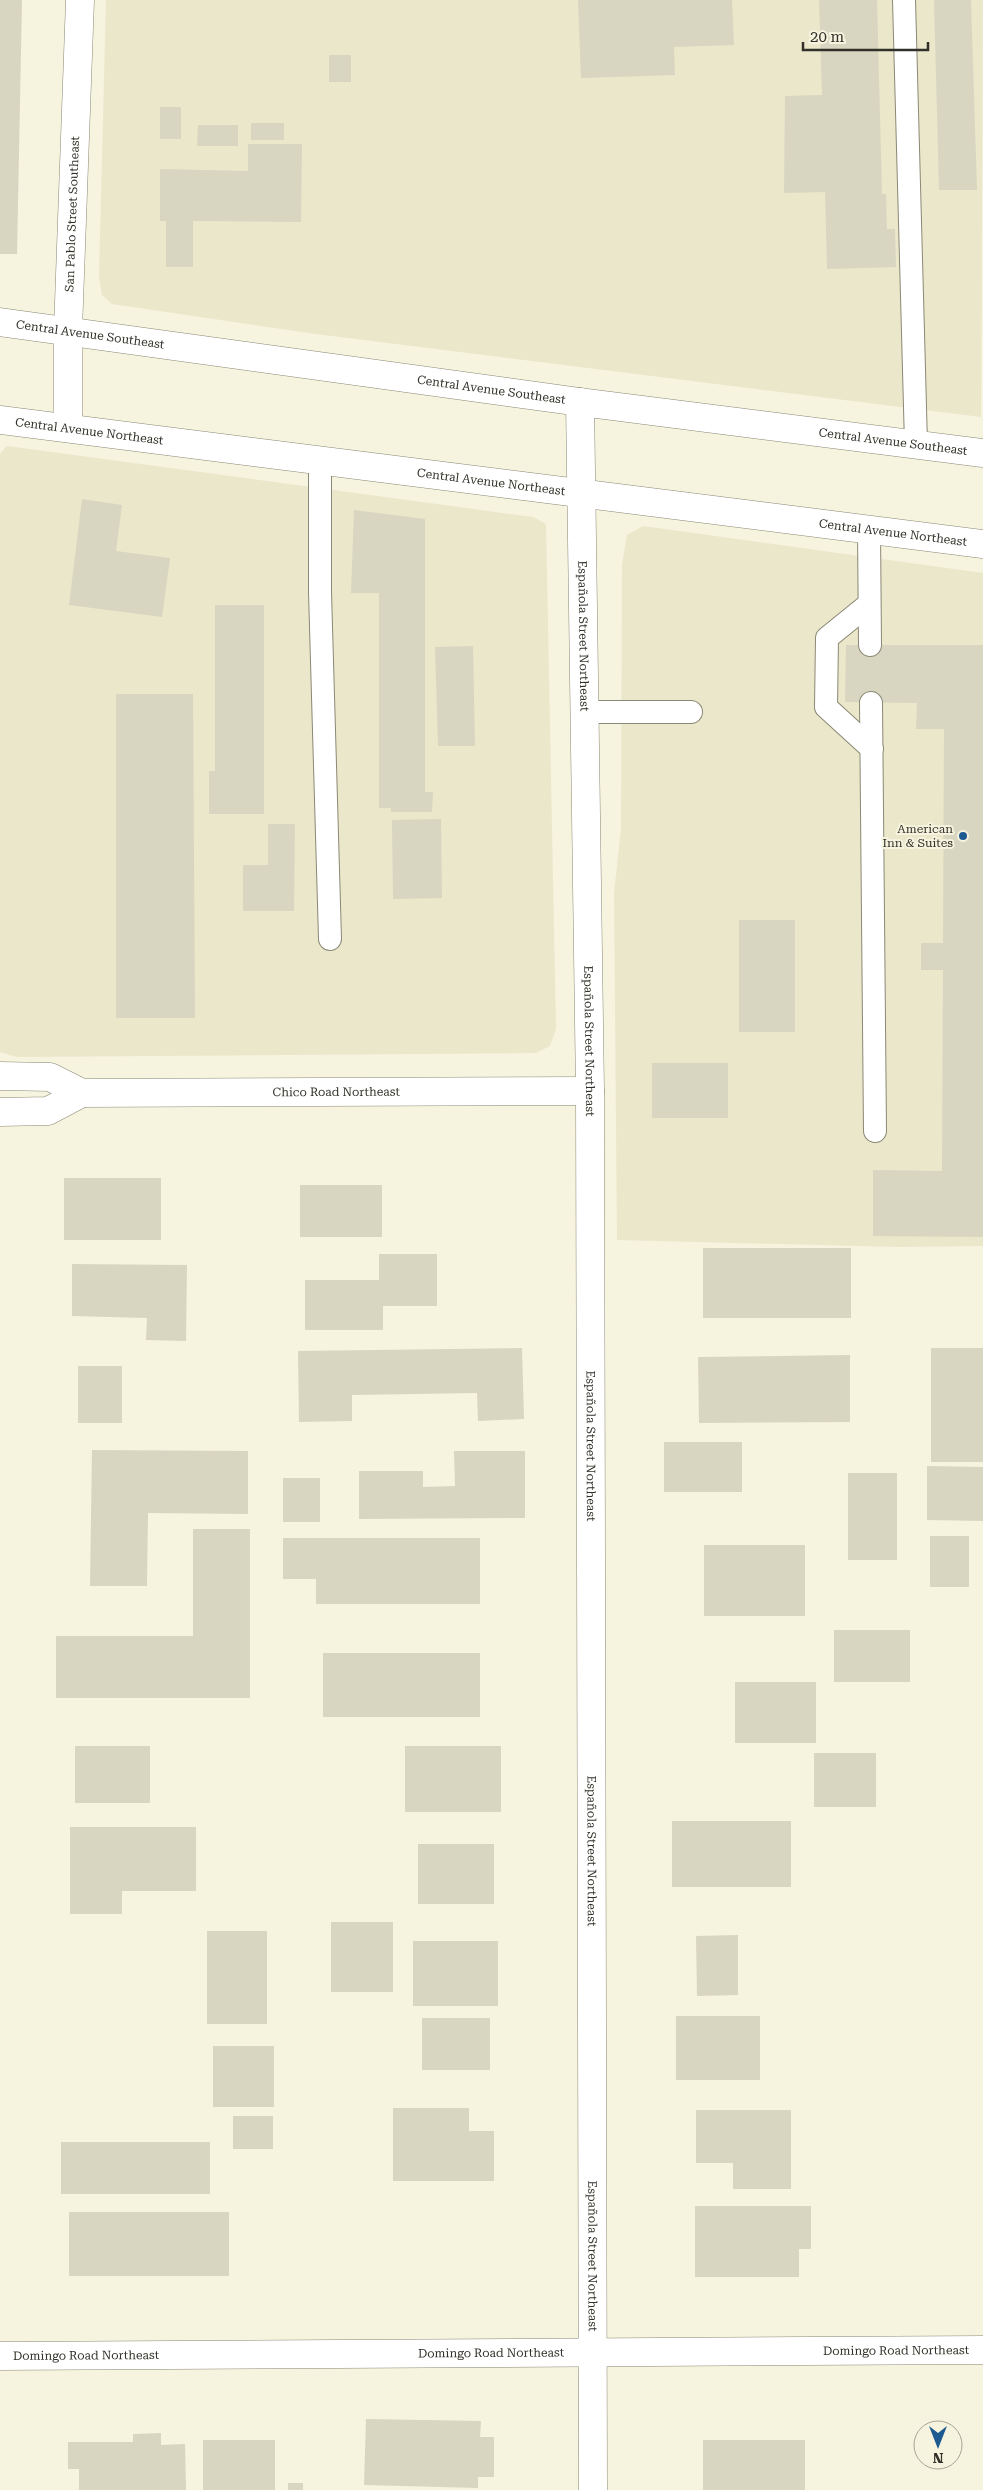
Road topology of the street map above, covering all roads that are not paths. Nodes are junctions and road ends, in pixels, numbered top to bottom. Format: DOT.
graph roads {
  1 [pos="80,0"];
  2 [pos="904,0"];
  3 [pos="0,322"];
  4 [pos="68,330"];
  5 [pos="580,402"];
  6 [pos="0,420"];
  7 [pos="68,428"];
  8 [pos="916,444"];
  9 [pos="983,452"];
  10 [pos="320,460"];
  11 [pos="581,494"];
  12 [pos="869,530"];
  13 [pos="983,544"];
  14 [pos="869,604"];
  15 [pos="870,645"];
  16 [pos="871,703"];
  17 [pos="584,712"];
  18 [pos="691,712"];
  19 [pos="872,749"];
  20 [pos="330,939"];
  21 [pos="0,1076"];
  22 [pos="590,1092"];
  23 [pos="82,1093"];
  24 [pos="0,1112"];
  25 [pos="875,1131"];
  26 [pos="983,2350"];
  27 [pos="592,2352"];
  28 [pos="0,2356"];
  29 [pos="592,2490"];
  1 -- 4 [label="street, San Pablo Street Southeast"];
  2 -- 8 [label="lane"];
  3 -- 4 [label="street, Central Avenue Southeast"];
  4 -- 5 [label="street, Central Avenue Southeast"];
  4 -- 7 [label="street, San Pablo Street Southeast"];
  5 -- 8 [label="street, Central Avenue Southeast"];
  5 -- 11 [label="street, Española Street Northeast"];
  6 -- 7 [label="street, Central Avenue Northeast"];
  7 -- 10 [label="street, Central Avenue Northeast"];
  8 -- 9 [label="street, Central Avenue Southeast"];
  10 -- 11 [label="street, Central Avenue Northeast"];
  10 -- 20 [label="lane"];
  11 -- 12 [label="street, Central Avenue Northeast"];
  11 -- 17 [label="street, Española Street Northeast"];
  12 -- 13 [label="street, Central Avenue Northeast"];
  12 -- 14 [label="lane"];
  14 -- 15 [label="lane"];
  14 -- 19 [label="lane"];
  16 -- 19 [label="lane"];
  17 -- 18 [label="lane"];
  17 -- 22 [label="street, Española Street Northeast"];
  19 -- 25 [label="lane"];
  21 -- 23 [label="street, Chico Road Northeast"];
  22 -- 23 [label="street, Chico Road Northeast"];
  22 -- 27 [label="street, Española Street Northeast"];
  23 -- 24 [label="street, Chico Road Northeast"];
  26 -- 27 [label="street, Domingo Road Northeast"];
  27 -- 28 [label="street, Domingo Road Northeast"];
  27 -- 29 [label="street, Española Street Northeast"];
}
